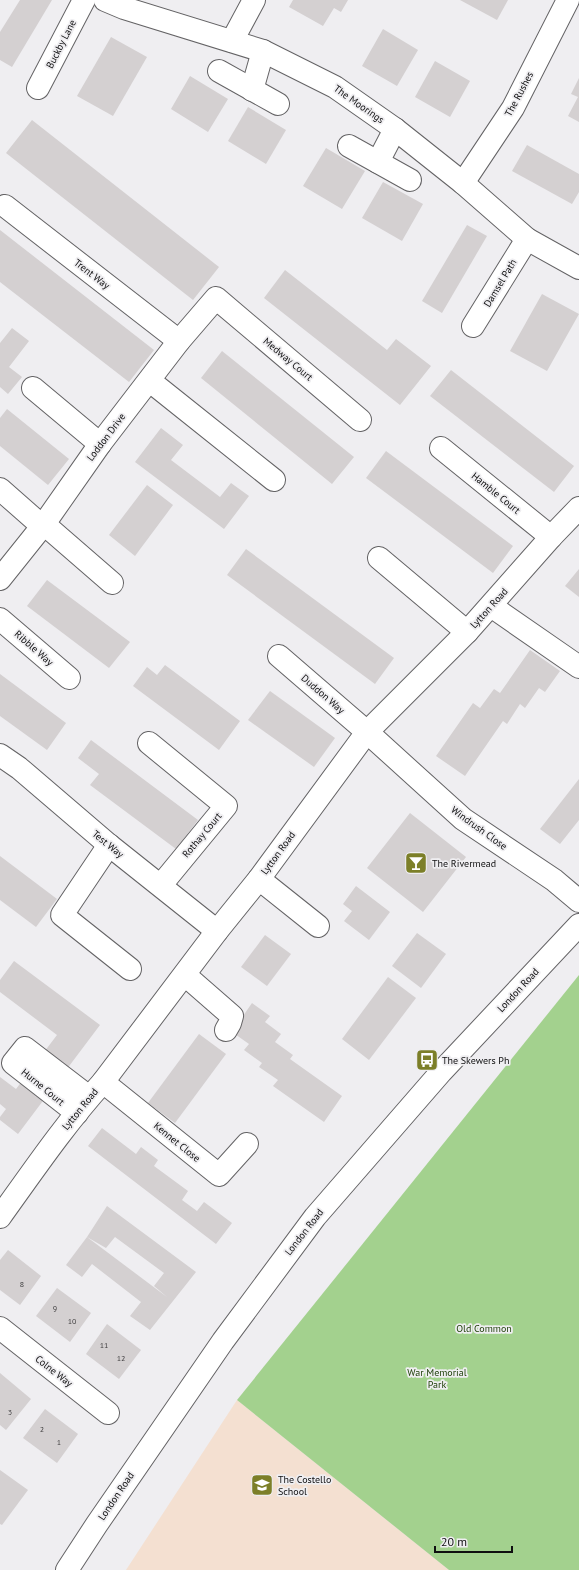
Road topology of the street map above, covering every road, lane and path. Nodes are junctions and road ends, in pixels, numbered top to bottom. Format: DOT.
graph roads {
  1 [pos="84,0"];
  2 [pos="254,0"];
  3 [pos="568,0"];
  4 [pos="119,3"];
  5 [pos="232,41"];
  6 [pos="263,50"];
  7 [pos="219,71"];
  8 [pos="38,88"];
  9 [pos="252,90"];
  10 [pos="278,104"];
  11 [pos="395,129"];
  12 [pos="349,146"];
  13 [pos="378,162"];
  14 [pos="410,180"];
  15 [pos="463,183"];
  16 [pos="5,206"];
  17 [pos="527,239"];
  18 [pos="579,268"];
  19 [pos="216,298"];
  20 [pos="473,326"];
  21 [pos="179,341"];
  22 [pos="150,381"];
  23 [pos="33,388"];
  24 [pos="360,420"];
  25 [pos="100,444"];
  26 [pos="441,448"];
  27 [pos="274,480"];
  28 [pos="0,489"];
  29 [pos="579,508"];
  30 [pos="43,525"];
  31 [pos="551,537"];
  32 [pos="379,558"];
  33 [pos="0,579"];
  34 [pos="112,583"];
  35 [pos="491,606"];
  36 [pos="0,619"];
  37 [pos="468,632"];
  38 [pos="279,656"];
  39 [pos="579,667"];
  40 [pos="69,678"];
  41 [pos="367,732"];
  42 [pos="149,743"];
  43 [pos="0,755"];
  44 [pos="109,845"];
  45 [pos="259,879"];
  46 [pos="161,885"];
  47 [pos="579,901"];
  48 [pos="579,925"];
  49 [pos="318,926"];
  50 [pos="217,931"];
  51 [pos="130,969"];
  52 [pos="185,975"];
  53 [pos="226,1030"];
  54 [pos="90,1097"];
  55 [pos="247,1144"];
  56 [pos="3,1205"];
  57 [pos="0,1328"];
  58 [pos="108,1414"];
  59 [pos="68,1570"];
  1 -- 8 [label="street, Buckby Lane"];
  2 -- 5 [label="street"];
  3 -- 15 [label="street, The Rushes"];
  4 -- 5 [label="street, The Moorings"];
  5 -- 6 [label="street, The Moorings"];
  6 -- 9 [label="street"];
  6 -- 11 [label="street, The Moorings"];
  7 -- 9 [label="street"];
  9 -- 10 [label="street"];
  11 -- 13 [label="street"];
  11 -- 15 [label="street, The Moorings"];
  12 -- 13 [label="street"];
  13 -- 14 [label="street"];
  15 -- 17 [label="street, The Moorings"];
  16 -- 21 [label="street, Trent Way"];
  17 -- 18 [label="street, The Moorings"];
  17 -- 20 [label="street, Damsel Path"];
  19 -- 21 [label="street, Loddon Drive"];
  19 -- 24 [label="street, Medway Court"];
  21 -- 22 [label="street, Loddon Drive"];
  22 -- 25 [label="street, Loddon Drive"];
  22 -- 27 [label="street"];
  23 -- 25 [label="street"];
  25 -- 30 [label="street, Loddon Drive"];
  26 -- 31 [label="street, Hamble Court"];
  28 -- 30 [label="street"];
  29 -- 31 [label="street, Lytton Road"];
  30 -- 33 [label="street, Loddon Drive"];
  30 -- 34 [label="street"];
  31 -- 35 [label="street, Lytton Road"];
  32 -- 37 [label="street"];
  35 -- 37 [label="street, Lytton Road"];
  35 -- 39 [label="street"];
  36 -- 40 [label="street, Ribble Way"];
  37 -- 41 [label="street, Lytton Road"];
  38 -- 41 [label="street, Duddon Way"];
  41 -- 45 [label="street, Lytton Road"];
  41 -- 47 [label="street, Windrush Close"];
  42 -- 46 [label="street, Rothay Court"];
  43 -- 44 [label="street, Test Way"];
  44 -- 46 [label="street, Test Way"];
  44 -- 51 [label="street"];
  45 -- 49 [label="street"];
  45 -- 50 [label="street, Lytton Road"];
  46 -- 50 [label="street, Test Way"];
  48 -- 59 [label="street, London Road"];
  50 -- 52 [label="street, Lytton Road"];
  52 -- 53 [label="street"];
  52 -- 54 [label="street, Lytton Road"];
  54 -- 55 [label="street, Kennet Close"];
  54 -- 56 [label="street, Lytton Road"];
  57 -- 58 [label="street, Colne Way"];
}
